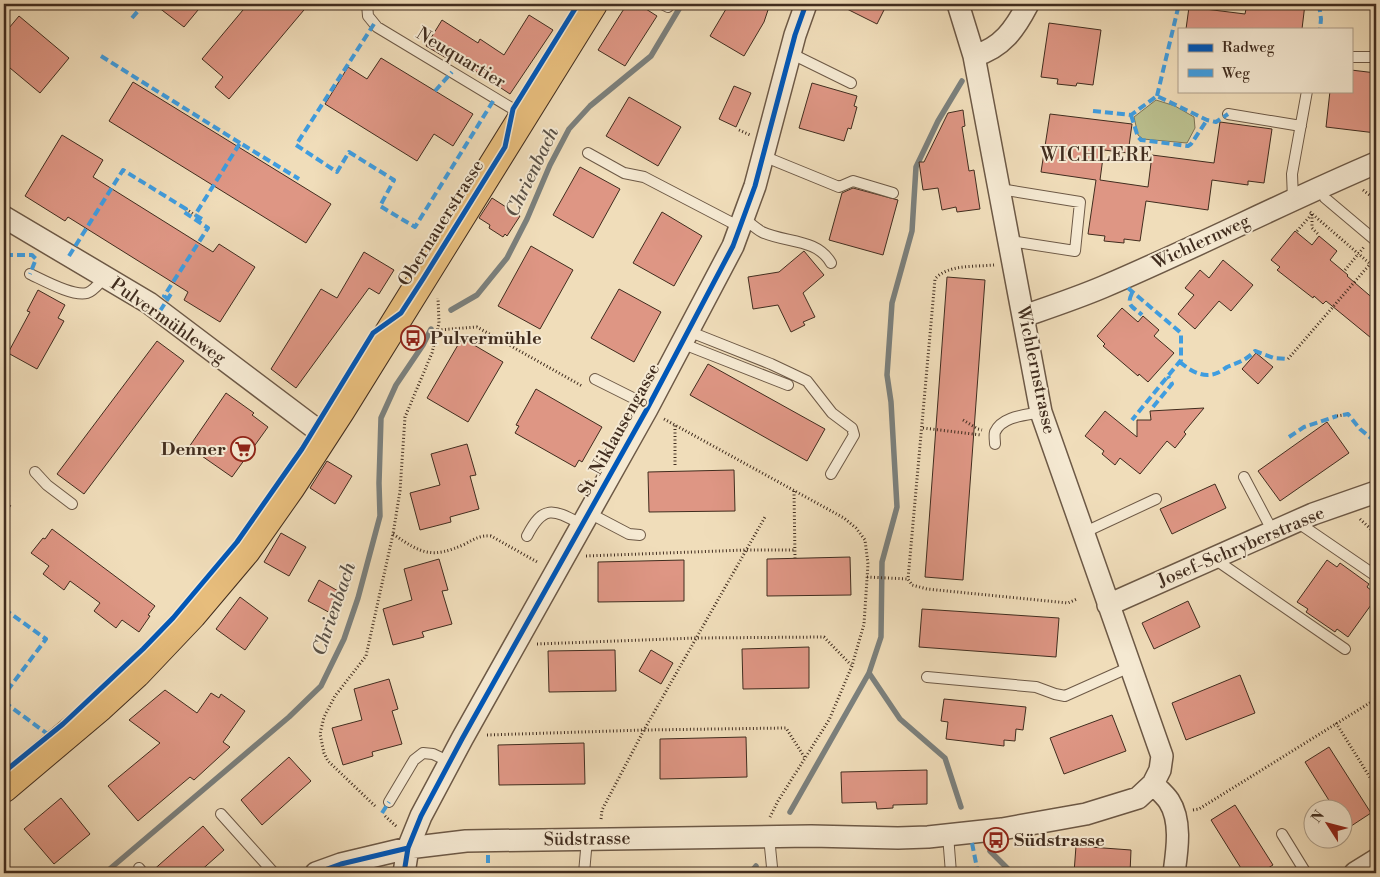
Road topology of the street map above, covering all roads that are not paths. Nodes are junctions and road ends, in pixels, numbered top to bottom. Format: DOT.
graph roads {
  1 [pos="367,4"];
  2 [pos="593,4"];
  3 [pos="806,4"];
  4 [pos="958,4"];
  5 [pos="1028,4"];
  6 [pos="1088,4"];
  7 [pos="1093,4"];
  8 [pos="790,53"];
  9 [pos="974,56"];
  10 [pos="1376,56"];
  11 [pos="1352,57"];
  12 [pos="851,83"];
  13 [pos="1307,92"];
  14 [pos="1228,114"];
  15 [pos="524,116"];
  16 [pos="1301,126"];
  17 [pos="588,153"];
  18 [pos="763,156"];
  19 [pos="1376,163"];
  20 [pos="1321,186"];
  21 [pos="1000,189"];
  22 [pos="894,192"];
  23 [pos="1299,203"];
  24 [pos="4,217"];
  25 [pos="741,222"];
  26 [pos="1374,239"];
  27 [pos="1010,241"];
  28 [pos="831,263"];
  29 [pos="30,274"];
  30 [pos="105,277"];
  31 [pos="1024,316"];
  32 [pos="685,337"];
  33 [pos="595,379"];
  34 [pos="788,386"];
  35 [pos="1042,412"];
  36 [pos="654,413"];
  37 [pos="324,435"];
  38 [pos="995,444"];
  39 [pos="35,472"];
  40 [pos="831,474"];
  41 [pos="1244,477"];
  42 [pos="1376,492"];
  43 [pos="1156,499"];
  44 [pos="72,504"];
  45 [pos="586,519"];
  46 [pos="1296,521"];
  47 [pos="1273,532"];
  48 [pos="1083,533"];
  49 [pos="640,535"];
  50 [pos="527,536"];
  51 [pos="1213,558"];
  52 [pos="1376,576"];
  53 [pos="1108,605"];
  54 [pos="1345,650"];
  55 [pos="1130,667"];
  56 [pos="928,677"];
  57 [pos="450,762"];
  58 [pos="1153,784"];
  59 [pos="4,788"];
  60 [pos="389,802"];
  61 [pos="221,814"];
  62 [pos="769,829"];
  63 [pos="594,832"];
  64 [pos="1282,834"];
  65 [pos="948,835"];
  66 [pos="408,848"];
  67 [pos="1376,860"];
  68 [pos="274,873"];
  69 [pos="316,873"];
  70 [pos="404,873"];
  71 [pos="584,873"];
  72 [pos="770,873"];
  73 [pos="951,873"];
  74 [pos="1174,873"];
  75 [pos="1306,873"];
  76 [pos="1355,873"];
  1 -- 15 [label="lane, Neuquartier"];
  2 -- 15 [label="main road, Obernauerstrasse"];
  3 -- 8 [label="street, St. Niklausengasse"];
  4 -- 9 [label="street, Wichlernstrasse"];
  5 -- 9 [label="street"];
  6 -- 7 [label="lane"];
  8 -- 12 [label="lane"];
  8 -- 18 [label="street, St. Niklausengasse"];
  9 -- 21 [label="street, Wichlernstrasse"];
  10 -- 11 [label="lane"];
  13 -- 16 [label="lane"];
  14 -- 16 [label="lane"];
  15 -- 37 [label="main road, Obernauerstrasse"];
  16 -- 23 [label="lane"];
  17 -- 25 [label="lane"];
  18 -- 22 [label="lane"];
  18 -- 25 [label="street, St. Niklausengasse"];
  19 -- 20 [label="street, Wichlernweg"];
  20 -- 23 [label="street, Wichlernweg"];
  20 -- 26 [label="lane"];
  21 -- 27 [label="street, Wichlernstrasse"];
  21 -- 27 [label="lane"];
  23 -- 31 [label="street, Wichlernweg"];
  24 -- 30 [label="street, Pulvermühleweg"];
  25 -- 28 [label="lane"];
  25 -- 32 [label="street, St. Niklausengasse"];
  27 -- 31 [label="street, Wichlernstrasse"];
  29 -- 30 [label="lane"];
  30 -- 37 [label="street, Pulvermühleweg"];
  31 -- 35 [label="street, Wichlernstrasse"];
  32 -- 34 [label="lane"];
  32 -- 36 [label="street, St. Niklausengasse"];
  32 -- 40 [label="lane"];
  33 -- 36 [label="lane"];
  35 -- 38 [label="lane"];
  35 -- 48 [label="street, Wichlernstrasse"];
  36 -- 45 [label="street, St. Niklausengasse"];
  37 -- 59 [label="main road, Obernauerstrasse"];
  39 -- 44 [label="lane"];
  41 -- 47 [label="lane"];
  42 -- 46 [label="street, Josef-Schryberstrasse"];
  43 -- 48 [label="lane"];
  45 -- 49 [label="lane"];
  45 -- 50 [label="lane"];
  45 -- 57 [label="street, St. Niklausengasse"];
  46 -- 47 [label="street, Josef-Schryberstrasse"];
  46 -- 52 [label="lane"];
  47 -- 51 [label="street, Josef-Schryberstrasse"];
  48 -- 53 [label="street, Wichlernstrasse"];
  51 -- 53 [label="street, Josef-Schryberstrasse"];
  51 -- 54 [label="lane"];
  53 -- 55 [label="street, Wichlernstrasse"];
  55 -- 56 [label="lane"];
  55 -- 58 [label="street, Wichlernstrasse"];
  57 -- 60 [label="lane"];
  57 -- 66 [label="street, St. Niklausengasse"];
  58 -- 65 [label="street, Südstrasse"];
  58 -- 74 [label="street"];
  61 -- 68 [label="lane"];
  62 -- 63 [label="street, Südstrasse"];
  62 -- 65 [label="street, Südstrasse"];
  62 -- 72 [label="lane"];
  63 -- 66 [label="street, Südstrasse"];
  63 -- 71 [label="lane"];
  64 -- 75 [label="lane"];
  65 -- 73 [label="lane"];
  66 -- 69 [label="street, Südstrasse"];
  66 -- 70 [label="street, St. Niklausengasse"];
  67 -- 76 [label="street"];
}
